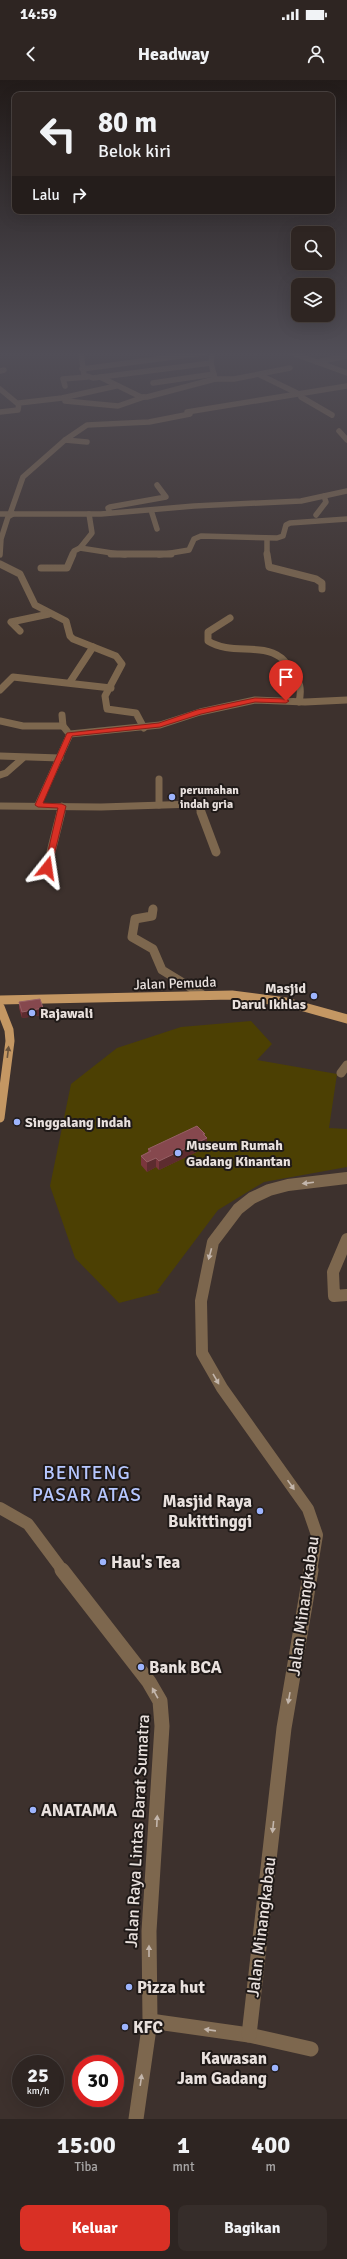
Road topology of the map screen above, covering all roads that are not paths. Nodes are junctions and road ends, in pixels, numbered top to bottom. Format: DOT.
graph roads {
  1 [pos="56,448"];
  2 [pos="157,485"];
  3 [pos="347,491"];
  4 [pos="324,496"];
  5 [pos="151,510"];
  6 [pos="110,513"];
  7 [pos="0,514"];
  8 [pos="12,514"];
  9 [pos="88,514"];
  10 [pos="316,515"];
  11 [pos="347,519"];
  12 [pos="157,528"];
  13 [pos="267,539"];
  14 [pos="80,548"];
  15 [pos="0,555"];
  16 [pos="0,564"];
  17 [pos="41,568"];
  18 [pos="12,570"];
  19 [pos="0,571"];
  20 [pos="322,590"];
  21 [pos="49,614"];
  22 [pos="230,618"];
  23 [pos="20,631"];
  24 [pos="93,647"];
  25 [pos="70,682"];
  26 [pos="111,688"];
  27 [pos="0,690"];
  28 [pos="347,700"];
  29 [pos="299,702"];
  30 [pos="62,715"];
  31 [pos="0,721"];
  32 [pos="63,726"];
  33 [pos="144,728"];
  34 [pos="70,734"];
  35 [pos="0,756"];
  36 [pos="23,758"];
  37 [pos="60,758"];
  38 [pos="0,775"];
  39 [pos="159,779"];
  40 [pos="38,805"];
  41 [pos="159,805"];
  42 [pos="0,806"];
  43 [pos="62,806"];
  44 [pos="216,852"];
  45 [pos="47,868"];
  46 [pos="153,909"];
  47 [pos="203,995"];
  48 [pos="0,1000"];
  49 [pos="0,1007"];
  50 [pos="347,1020"];
  51 [pos="347,1065"];
  52 [pos="341,1073"];
  53 [pos="0,1118"];
  54 [pos="347,1178"];
  55 [pos="347,1239"];
  56 [pos="347,1295"];
  57 [pos="0,1508"];
  58 [pos="150,2021"];
  59 [pos="249,2035"];
  60 [pos="310,2049"];
  61 [pos="136,2119"];
  1 -- 8 [label="street"];
  2 -- 6 [label="street"];
  3 -- 4 [label="street"];
  4 -- 5 [label="street"];
  4 -- 10 [label="street"];
  5 -- 6 [label="street"];
  5 -- 12 [label="street"];
  6 -- 9 [label="street"];
  7 -- 8 [label="street"];
  8 -- 9 [label="street"];
  8 -- 15 [label="street"];
  9 -- 14 [label="street"];
  11 -- 13 [label="street"];
  13 -- 14 [label="street"];
  13 -- 20 [label="street"];
  14 -- 17 [label="street"];
  16 -- 18 [label="street"];
  18 -- 19 [label="street"];
  18 -- 21 [label="street"];
  21 -- 23 [label="street"];
  21 -- 24 [label="street"];
  22 -- 29 [label="street"];
  24 -- 25 [label="street"];
  24 -- 26 [label="street"];
  25 -- 26 [label="street"];
  25 -- 27 [label="street"];
  26 -- 33 [label="street"];
  28 -- 29 [label="street"];
  29 -- 33 [label="street"];
  30 -- 32 [label="street"];
  31 -- 32 [label="street"];
  32 -- 34 [label="street"];
  33 -- 34 [label="street"];
  34 -- 37 [label="street"];
  35 -- 36 [label="street"];
  36 -- 37 [label="street"];
  36 -- 38 [label="street"];
  37 -- 40 [label="street"];
  39 -- 41 [label="street"];
  40 -- 42 [label="street"];
  40 -- 43 [label="street"];
  41 -- 43 [label="street"];
  41 -- 44 [label="street"];
  43 -- 45 [label="street"];
  46 -- 47 [label="street"];
  47 -- 48 [label="main road, Jalan Pemuda"];
  47 -- 50 [label="main road, Jalan Pemuda"];
  53 -- 49 [label="main road, one-way"];
  51 -- 52 [label="street"];
  54 -- 59 [label="street, Jalan Minangkabau, one-way"];
  55 -- 56 [label="street"];
  58 -- 57 [label="street, Jalan Raya Lintas Barat Sumatra, one-way"];
  59 -- 58 [label="street, one-way"];
  61 -- 58 [label="street, Jalan Raya Lintas Barat Sumatra, one-way"];
  59 -- 60 [label="street"];
}
